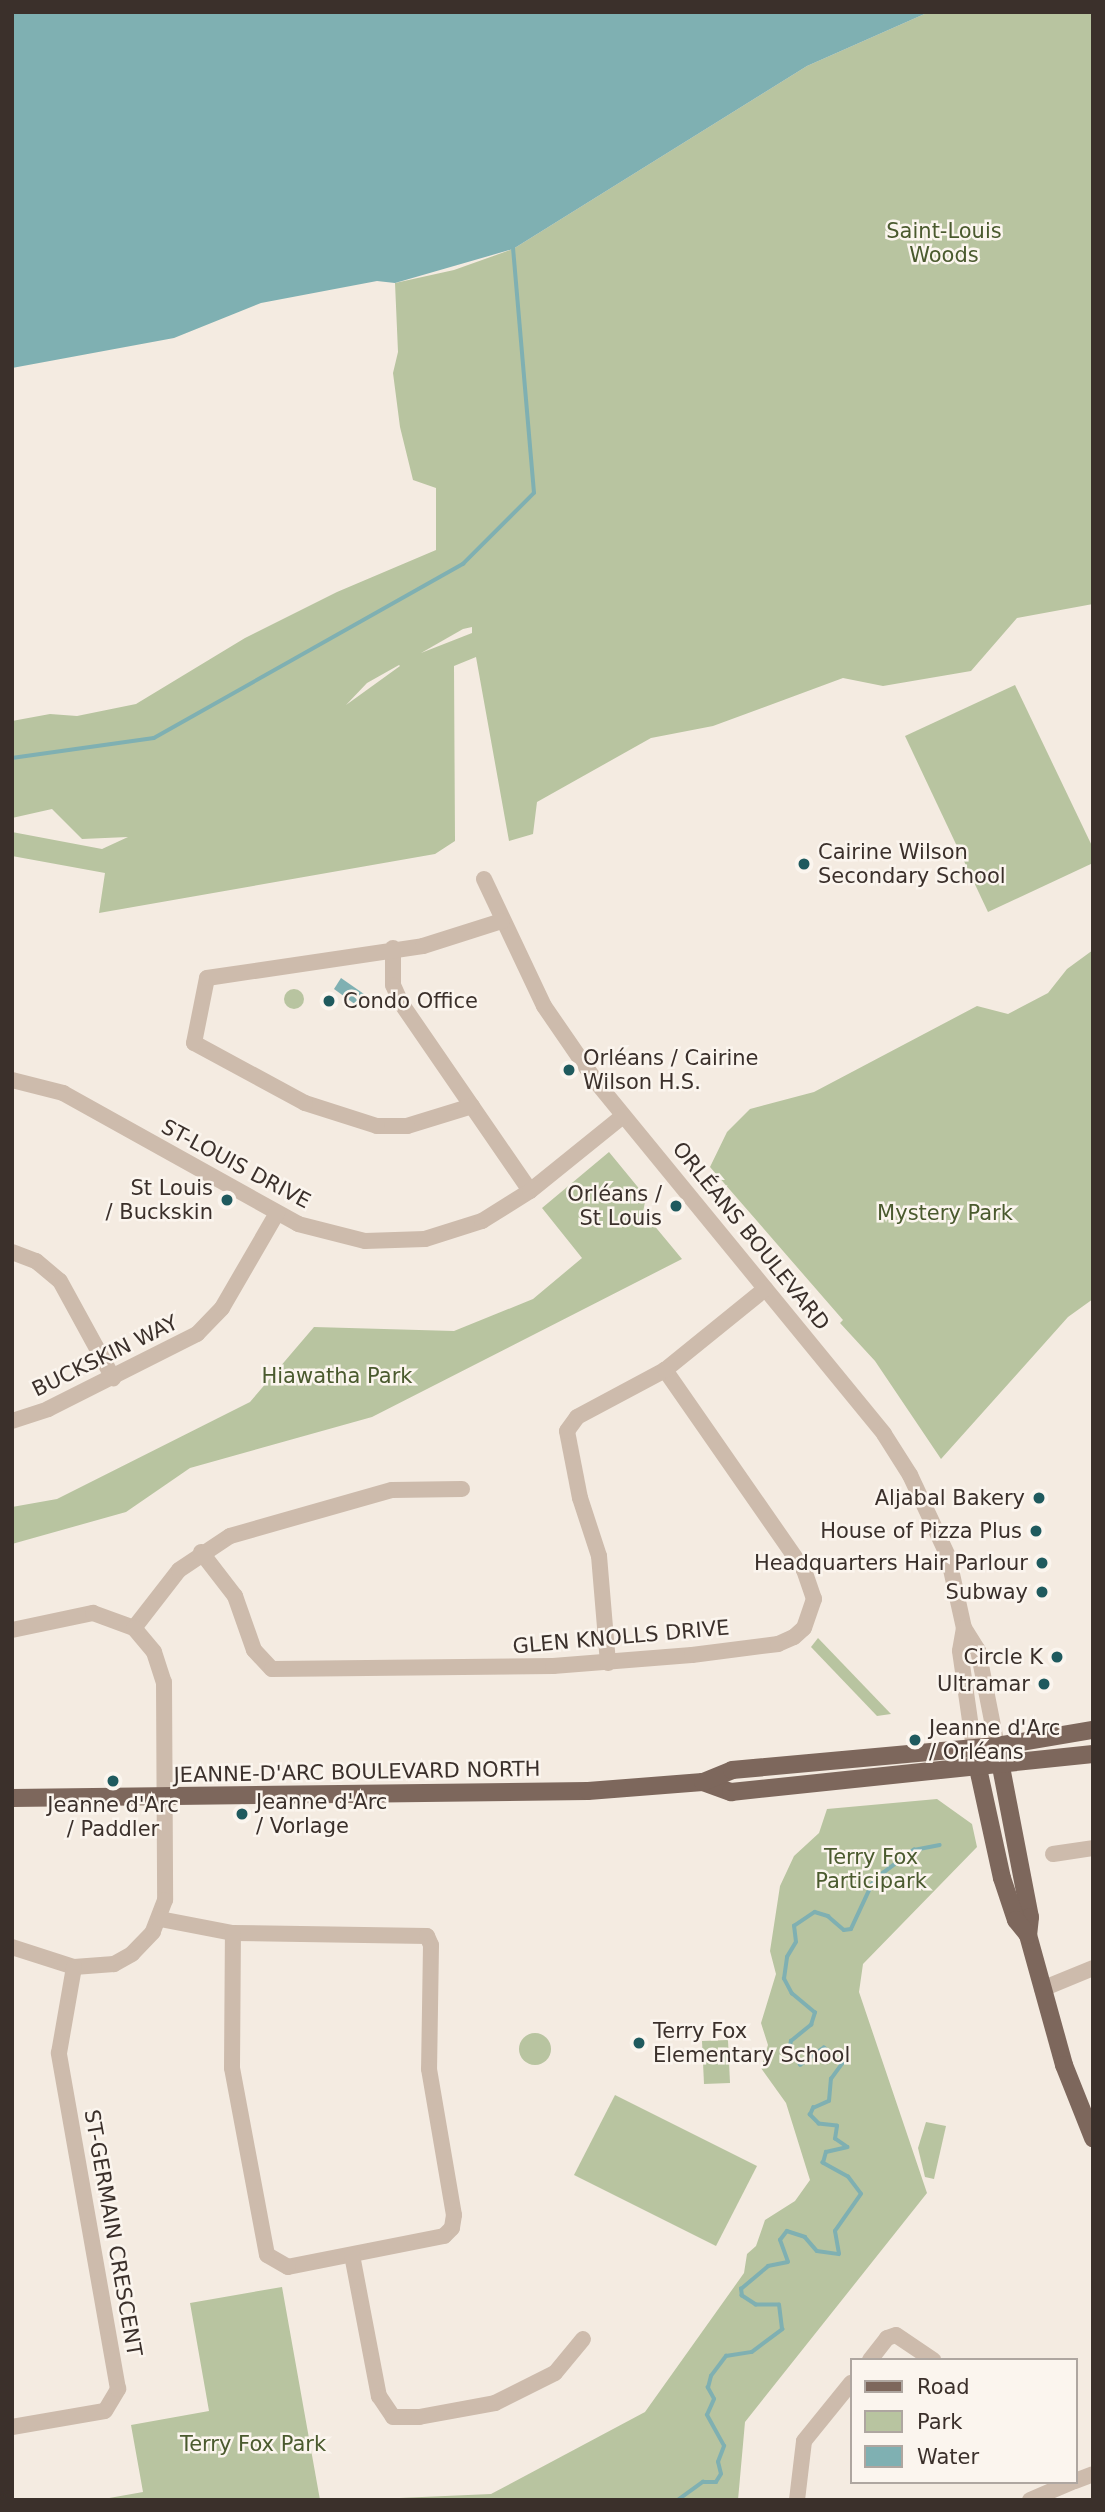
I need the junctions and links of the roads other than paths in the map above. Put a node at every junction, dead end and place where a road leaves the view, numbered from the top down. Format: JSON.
{"nodes":[{"id":1,"x":484,"y":879,"type":"dead end"},
{"id":2,"x":502,"y":921,"type":"junction"},
{"id":3,"x":393,"y":948,"type":"junction"},
{"id":4,"x":12,"y":1080,"type":"edge"},
{"id":5,"x":472,"y":1106,"type":"junction"},
{"id":6,"x":623,"y":1116,"type":"junction"},
{"id":7,"x":530,"y":1191,"type":"junction"},
{"id":8,"x":277,"y":1213,"type":"junction"},
{"id":9,"x":12,"y":1252,"type":"edge"},
{"id":10,"x":765,"y":1289,"type":"junction"},
{"id":11,"x":665,"y":1370,"type":"junction"},
{"id":12,"x":113,"y":1378,"type":"junction"},
{"id":13,"x":12,"y":1421,"type":"edge"},
{"id":14,"x":462,"y":1489,"type":"dead end"},
{"id":15,"x":201,"y":1552,"type":"junction"},
{"id":16,"x":134,"y":1628,"type":"junction"},
{"id":17,"x":964,"y":1628,"type":"junction"},
{"id":18,"x":12,"y":1630,"type":"edge"},
{"id":19,"x":608,"y":1663,"type":"junction"},
{"id":20,"x":1093,"y":1730,"type":"edge"},
{"id":21,"x":997,"y":1746,"type":"junction"},
{"id":22,"x":974,"y":1748,"type":"junction"},
{"id":23,"x":1093,"y":1754,"type":"edge"},
{"id":24,"x":999,"y":1767,"type":"junction"},
{"id":25,"x":978,"y":1769,"type":"junction"},
{"id":26,"x":702,"y":1782,"type":"junction"},
{"id":27,"x":12,"y":1798,"type":"edge"},
{"id":28,"x":165,"y":1798,"type":"junction"},
{"id":29,"x":1093,"y":1848,"type":"edge"},
{"id":30,"x":1053,"y":1854,"type":"dead end"},
{"id":31,"x":160,"y":1919,"type":"junction"},
{"id":32,"x":233,"y":1933,"type":"junction"},
{"id":33,"x":1028,"y":1935,"type":"junction"},
{"id":34,"x":12,"y":1947,"type":"edge"},
{"id":35,"x":74,"y":1967,"type":"junction"},
{"id":36,"x":1093,"y":1968,"type":"edge"},
{"id":37,"x":1042,"y":1989,"type":"junction"},
{"id":38,"x":1093,"y":2138,"type":"edge"},
{"id":39,"x":352,"y":2255,"type":"junction"},
{"id":40,"x":583,"y":2339,"type":"dead end"},
{"id":41,"x":872,"y":2358,"type":"edge"},
{"id":42,"x":930,"y":2358,"type":"edge"},
{"id":43,"x":850,"y":2384,"type":"edge"},
{"id":44,"x":12,"y":2427,"type":"edge"},
{"id":45,"x":1064,"y":2484,"type":"edge"},
{"id":46,"x":797,"y":2500,"type":"edge"},
{"id":47,"x":1030,"y":2500,"type":"edge"}],
"edges":[{"from":1,"to":2,"type":"street","name":"ORLÉANS BOULEVARD"},
{"from":2,"to":3,"type":"street"},
{"from":2,"to":6,"type":"street","name":"ORLÉANS BOULEVARD"},
{"from":3,"to":5,"type":"street"},
{"from":3,"to":5,"type":"street"},
{"from":4,"to":8,"type":"street","name":"ST-LOUIS DRIVE"},
{"from":5,"to":7,"type":"street"},
{"from":6,"to":7,"type":"street","name":"ST-LOUIS DRIVE"},
{"from":6,"to":10,"type":"street","name":"ORLÉANS BOULEVARD"},
{"from":7,"to":8,"type":"street","name":"ST-LOUIS DRIVE"},
{"from":8,"to":12,"type":"street","name":"BUCKSKIN WAY"},
{"from":9,"to":12,"type":"street"},
{"from":10,"to":11,"type":"street"},
{"from":10,"to":17,"type":"street","name":"ORLÉANS BOULEVARD"},
{"from":11,"to":19,"type":"street"},
{"from":11,"to":19,"type":"street","name":"GLEN KNOLLS DRIVE"},
{"from":12,"to":13,"type":"street","name":"BUCKSKIN WAY"},
{"from":14,"to":15,"type":"street"},
{"from":15,"to":16,"type":"street"},
{"from":15,"to":19,"type":"street","name":"GLEN KNOLLS DRIVE"},
{"from":16,"to":18,"type":"street"},
{"from":16,"to":28,"type":"street"},
{"from":17,"to":21,"type":"street","name":"ORLÉANS BOULEVARD"},
{"from":17,"to":22,"type":"street","name":"ORLÉANS BOULEVARD"},
{"from":20,"to":21,"type":"main road","name":"JEANNE-D'ARC BOULEVARD NORTH"},
{"from":21,"to":22,"type":"main road","name":"JEANNE-D'ARC BOULEVARD NORTH"},
{"from":21,"to":24,"type":"main road","name":"ORLÉANS BOULEVARD"},
{"from":22,"to":25,"type":"main road","name":"ORLÉANS BOULEVARD"},
{"from":22,"to":26,"type":"main road","name":"JEANNE-D'ARC BOULEVARD NORTH"},
{"from":23,"to":24,"type":"main road","name":"JEANNE-D'ARC BOULEVARD NORTH"},
{"from":24,"to":25,"type":"main road","name":"JEANNE-D'ARC BOULEVARD NORTH"},
{"from":24,"to":33,"type":"main road","name":"ORLÉANS BOULEVARD"},
{"from":25,"to":26,"type":"main road","name":"JEANNE-D'ARC BOULEVARD NORTH"},
{"from":25,"to":33,"type":"main road","name":"ORLÉANS BOULEVARD"},
{"from":26,"to":28,"type":"main road","name":"JEANNE-D'ARC BOULEVARD NORTH"},
{"from":27,"to":28,"type":"main road","name":"JEANNE-D'ARC BOULEVARD NORTH"},
{"from":28,"to":31,"type":"street"},
{"from":29,"to":30,"type":"street"},
{"from":31,"to":32,"type":"street"},
{"from":31,"to":35,"type":"street"},
{"from":32,"to":39,"type":"street"},
{"from":32,"to":39,"type":"street"},
{"from":33,"to":37,"type":"main road","name":"ORLÉANS BOULEVARD"},
{"from":34,"to":35,"type":"street"},
{"from":35,"to":44,"type":"street","name":"ST-GERMAIN CRESCENT"},
{"from":36,"to":37,"type":"street"},
{"from":37,"to":38,"type":"main road","name":"ORLÉANS BOULEVARD"},
{"from":39,"to":40,"type":"street"},
{"from":41,"to":42,"type":"street"},
{"from":43,"to":46,"type":"street"},
{"from":45,"to":47,"type":"street"}]}
